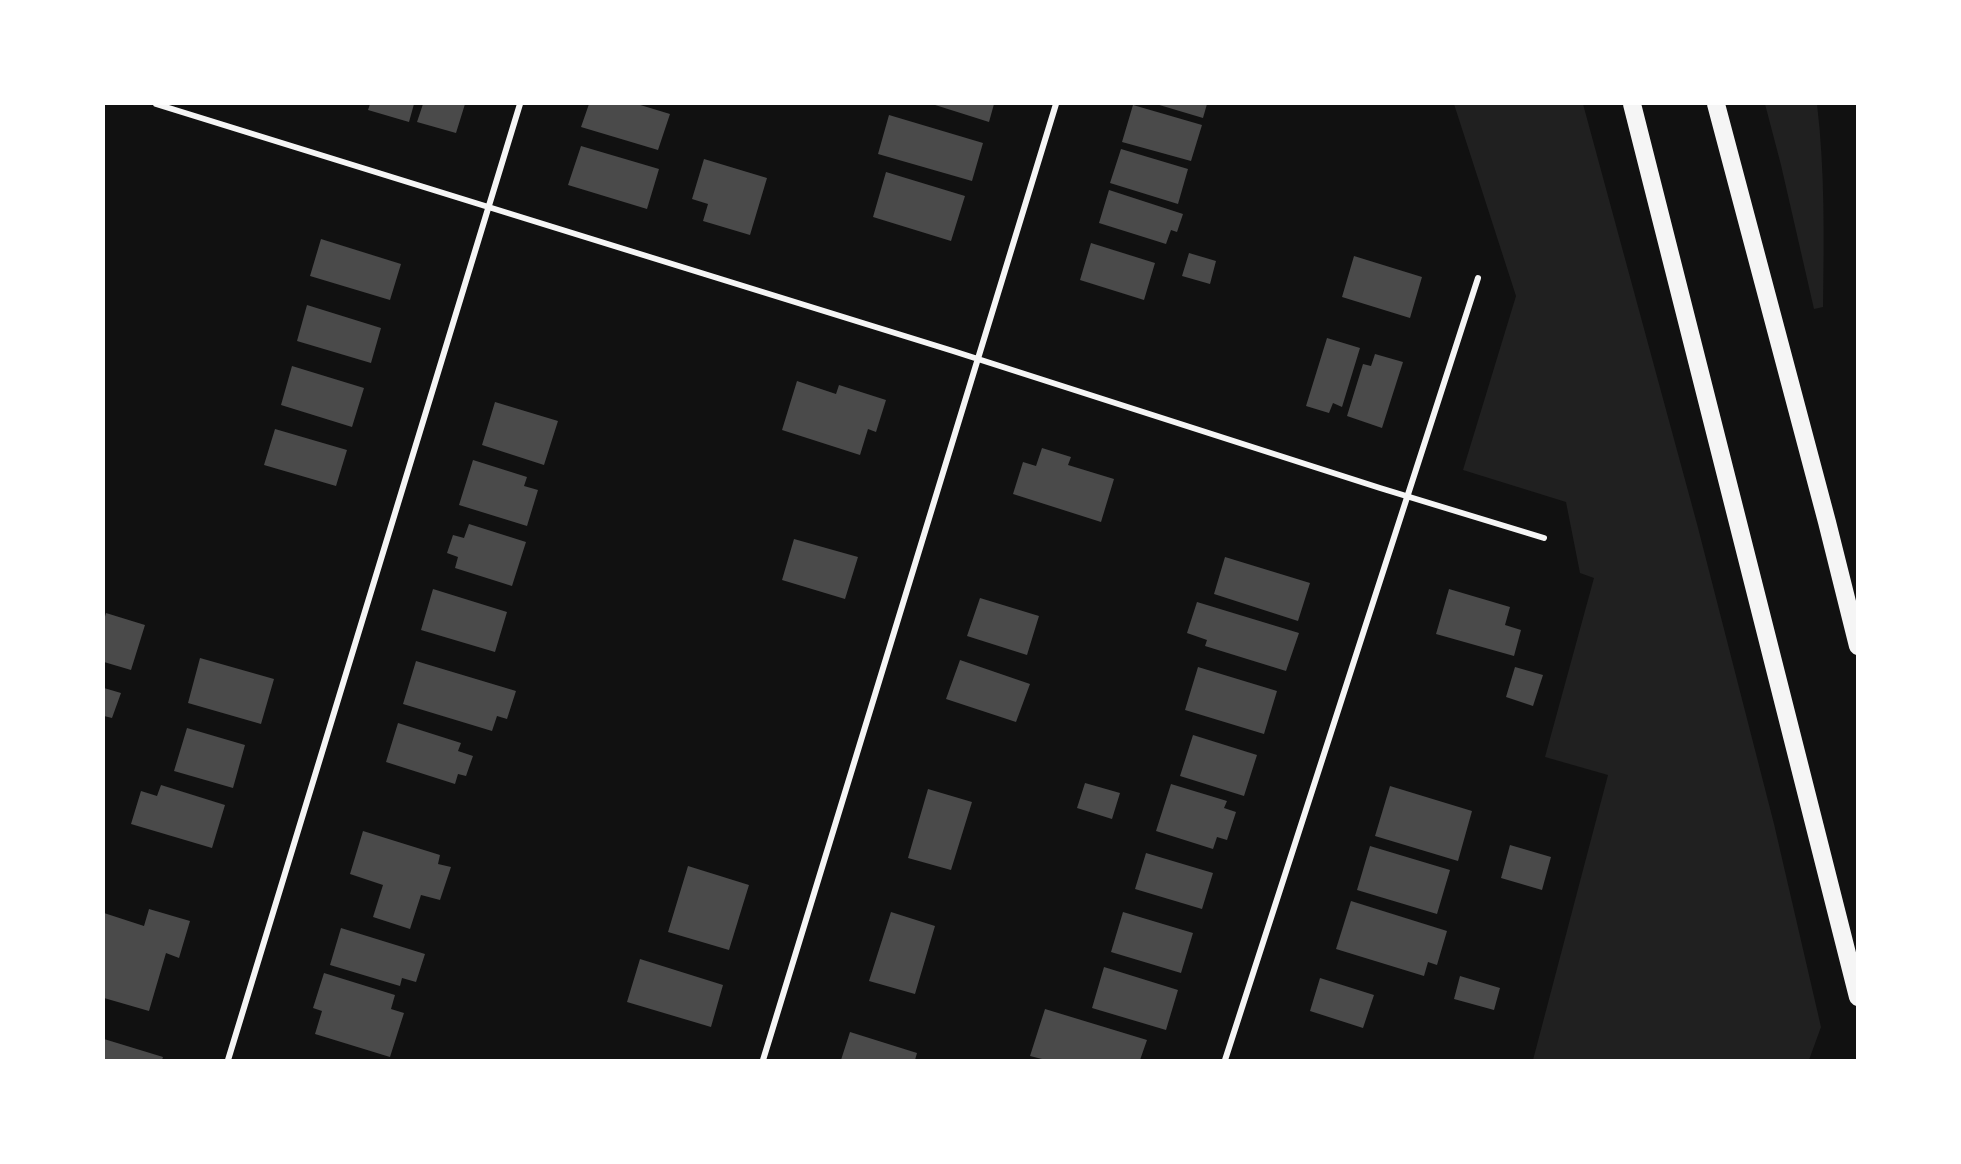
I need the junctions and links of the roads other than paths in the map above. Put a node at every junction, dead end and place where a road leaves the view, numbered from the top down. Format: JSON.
{"nodes":[{"id":1,"x":156,"y":104,"type":"edge"},
{"id":2,"x":520,"y":104,"type":"edge"},
{"id":3,"x":1056,"y":104,"type":"edge"},
{"id":4,"x":1632,"y":104,"type":"edge"},
{"id":5,"x":1716,"y":104,"type":"edge"},
{"id":6,"x":488,"y":206,"type":"junction"},
{"id":7,"x":1478,"y":278,"type":"dead end"},
{"id":8,"x":977,"y":358,"type":"junction"},
{"id":9,"x":1407,"y":497,"type":"junction"},
{"id":10,"x":1544,"y":538,"type":"dead end"},
{"id":11,"x":1857,"y":646,"type":"edge"},
{"id":12,"x":1857,"y":997,"type":"edge"},
{"id":13,"x":228,"y":1060,"type":"edge"},
{"id":14,"x":763,"y":1060,"type":"edge"},
{"id":15,"x":1225,"y":1060,"type":"edge"}],
"edges":[{"from":1,"to":6,"type":"street"},
{"from":2,"to":6,"type":"street"},
{"from":3,"to":8,"type":"street"},
{"from":4,"to":12,"type":"highway"},
{"from":5,"to":11,"type":"highway"},
{"from":6,"to":8,"type":"street"},
{"from":6,"to":13,"type":"street"},
{"from":7,"to":9,"type":"street"},
{"from":8,"to":9,"type":"street"},
{"from":8,"to":14,"type":"street"},
{"from":9,"to":10,"type":"street"},
{"from":9,"to":15,"type":"street"}]}
